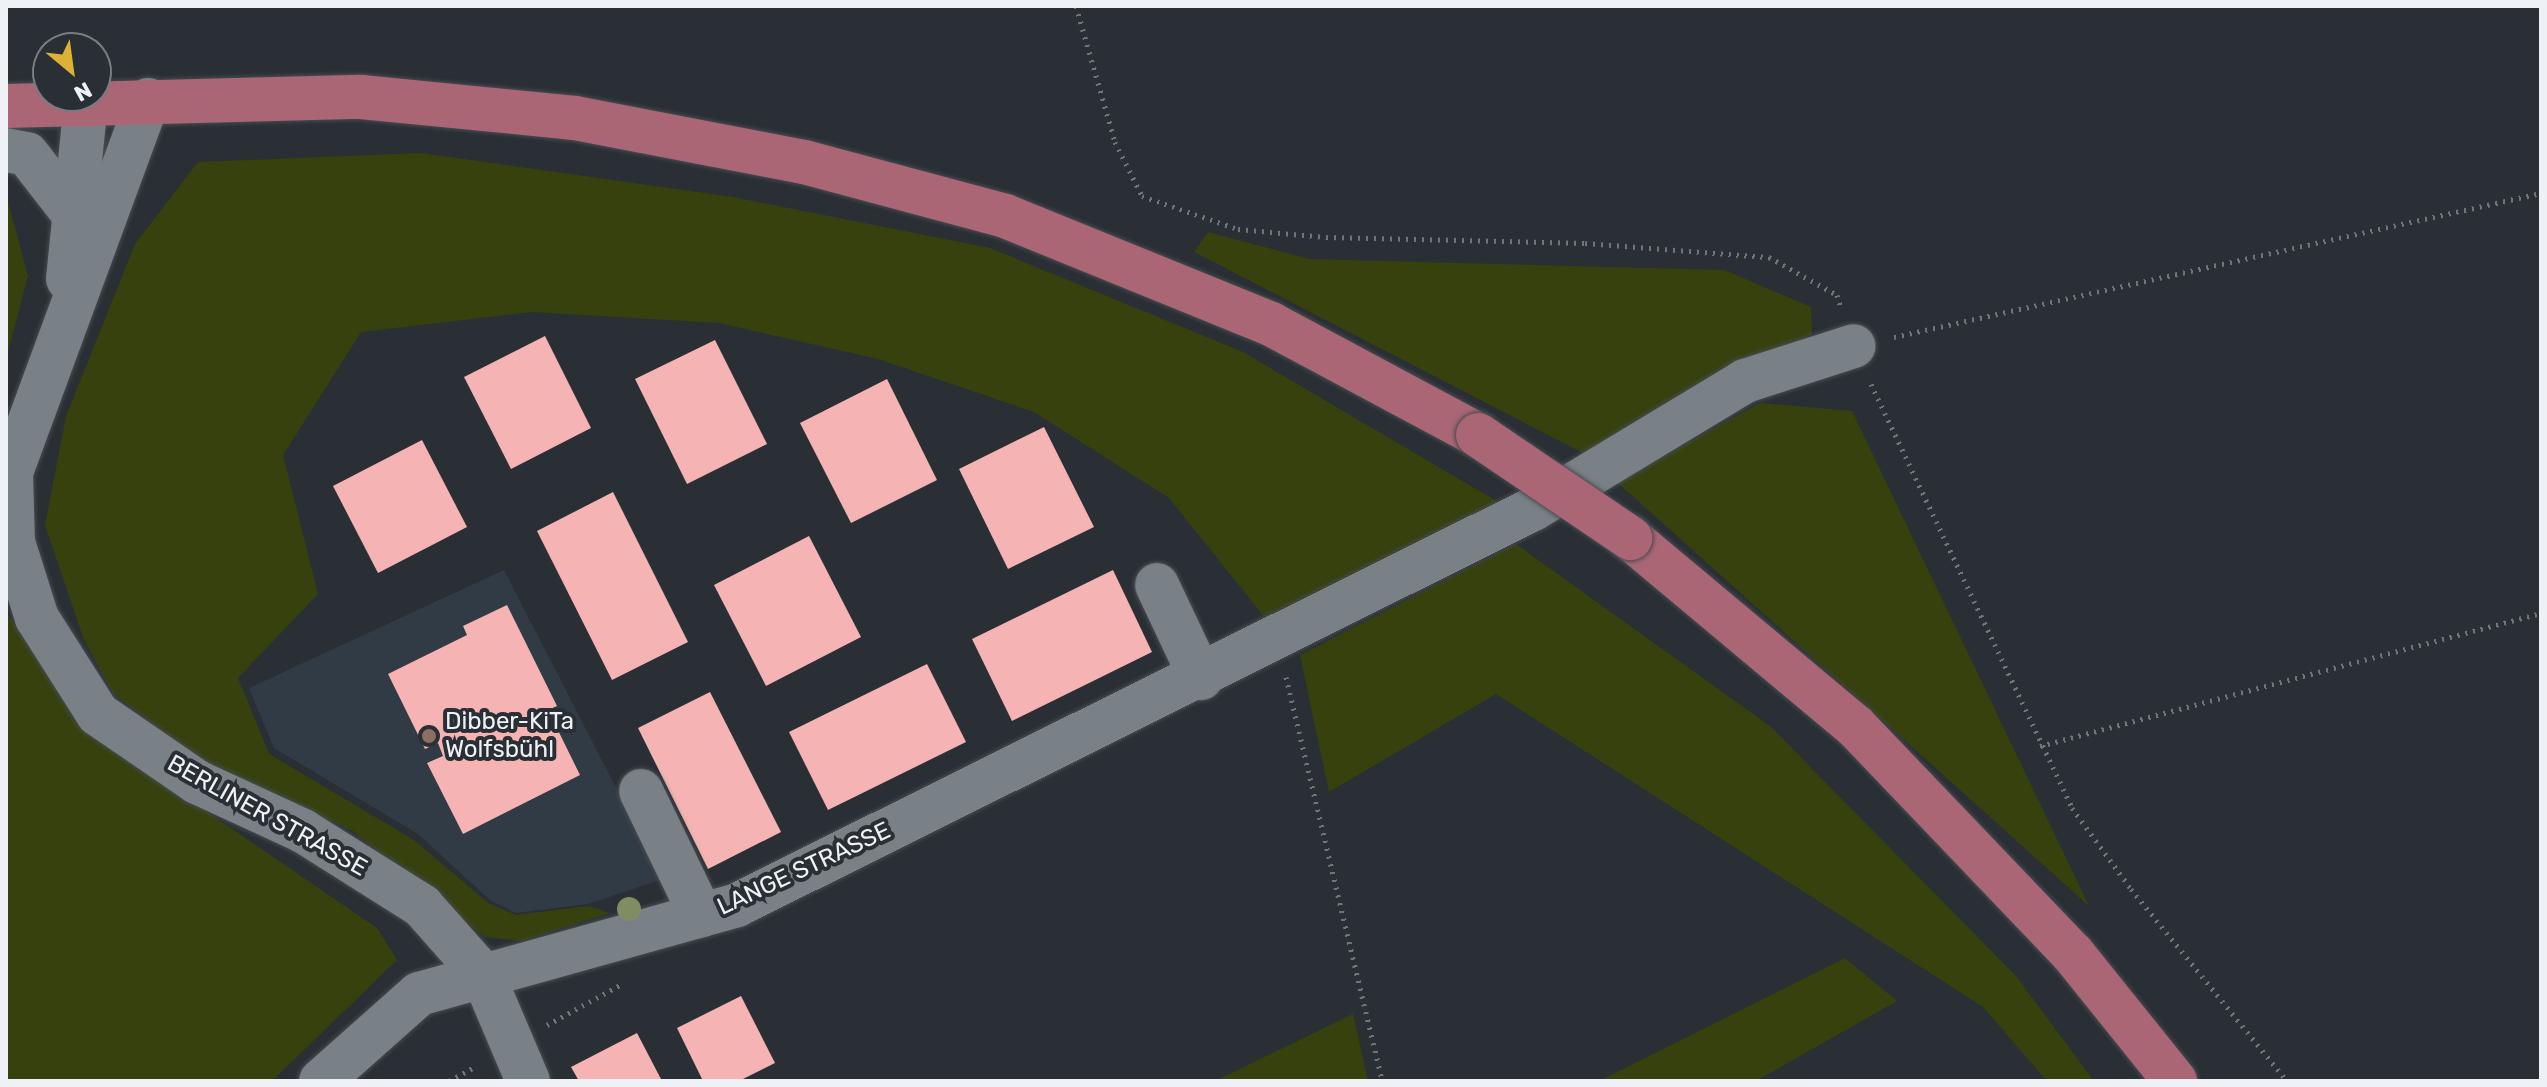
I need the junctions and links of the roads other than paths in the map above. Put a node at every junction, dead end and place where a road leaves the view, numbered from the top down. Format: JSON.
{"nodes":[{"id":1,"x":148,"y":100,"type":"junction"},
{"id":2,"x":112,"y":102,"type":"edge"},
{"id":3,"x":32,"y":105,"type":"edge"},
{"id":4,"x":6,"y":106,"type":"edge"},
{"id":5,"x":85,"y":112,"type":"edge"},
{"id":6,"x":6,"y":150,"type":"edge"},
{"id":7,"x":73,"y":213,"type":"junction"},
{"id":8,"x":66,"y":317,"type":"junction"},
{"id":9,"x":1854,"y":346,"type":"road end"},
{"id":10,"x":1157,"y":585,"type":"dead end"},
{"id":11,"x":1201,"y":678,"type":"junction"},
{"id":12,"x":641,"y":791,"type":"dead end"},
{"id":13,"x":701,"y":915,"type":"junction"},
{"id":14,"x":483,"y":975,"type":"junction"},
{"id":15,"x":520,"y":1063,"type":"edge"},
{"id":16,"x":321,"y":1081,"type":"edge"},
{"id":17,"x":2175,"y":1081,"type":"edge"}],
"edges":[{"from":1,"to":2,"type":"main road"},
{"from":1,"to":8,"type":"street","name":"BERLINER STRASSE"},
{"from":1,"to":17,"type":"main road","bridge":true},
{"from":3,"to":4,"type":"main road"},
{"from":5,"to":7,"type":"street","name":"BERLINER STRASSE"},
{"from":6,"to":7,"type":"street"},
{"from":7,"to":8,"type":"street","name":"BERLINER STRASSE"},
{"from":8,"to":14,"type":"street","name":"BERLINER STRASSE"},
{"from":9,"to":11,"type":"street","name":"LANGE STRASSE"},
{"from":10,"to":11,"type":"street"},
{"from":11,"to":13,"type":"street","name":"LANGE STRASSE"},
{"from":12,"to":13,"type":"street"},
{"from":13,"to":14,"type":"street","name":"LANGE STRASSE"},
{"from":14,"to":15,"type":"street","name":"BERLINER STRASSE"},
{"from":14,"to":16,"type":"street","name":"LANGE STRASSE"}]}
